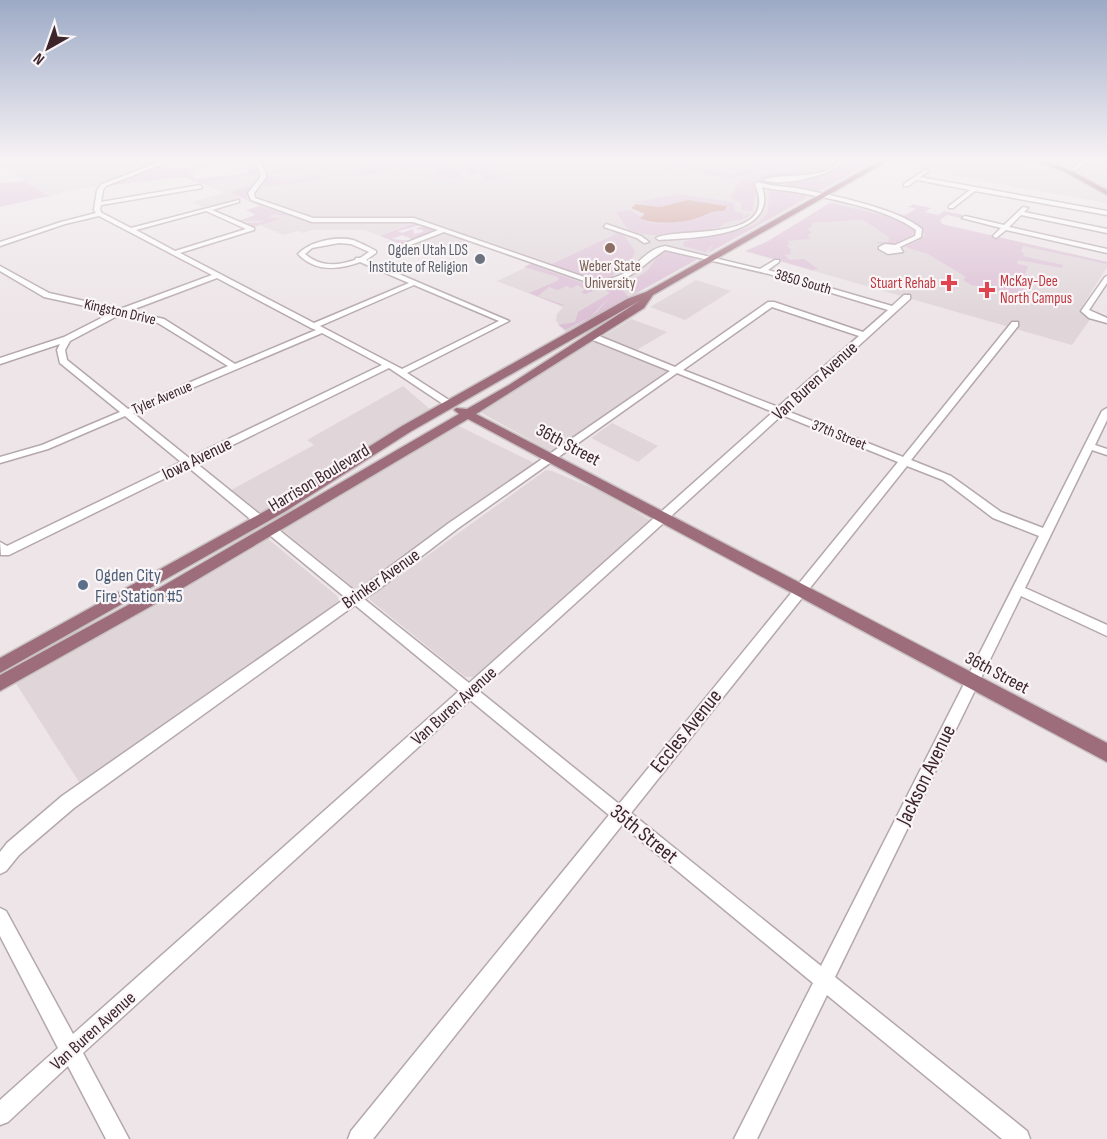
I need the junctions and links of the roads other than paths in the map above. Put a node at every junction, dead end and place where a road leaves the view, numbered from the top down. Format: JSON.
{"nodes":[{"id":1,"x":195,"y":212,"type":"edge"},
{"id":2,"x":213,"y":212,"type":"edge"},
{"id":3,"x":286,"y":212,"type":"edge"},
{"id":4,"x":759,"y":212,"type":"edge"},
{"id":5,"x":795,"y":212,"type":"edge"},
{"id":6,"x":879,"y":212,"type":"edge"},
{"id":7,"x":1020,"y":213,"type":"joint"},
{"id":8,"x":99,"y":214,"type":"joint"},
{"id":9,"x":965,"y":218,"type":"dead end"},
{"id":10,"x":606,"y":226,"type":"dead end"},
{"id":11,"x":1005,"y":227,"type":"junction"},
{"id":12,"x":131,"y":230,"type":"junction"},
{"id":13,"x":445,"y":230,"type":"junction"},
{"id":14,"x":1107,"y":231,"type":"edge"},
{"id":15,"x":628,"y":232,"type":"junction"},
{"id":16,"x":0,"y":235,"type":"edge"},
{"id":17,"x":996,"y":236,"type":"dead end"},
{"id":18,"x":686,"y":237,"type":"junction"},
{"id":19,"x":659,"y":238,"type":"junction"},
{"id":20,"x":8,"y":240,"type":"junction"},
{"id":21,"x":646,"y":243,"type":"junction"},
{"id":22,"x":672,"y":243,"type":"junction"},
{"id":23,"x":0,"y":244,"type":"edge"},
{"id":24,"x":896,"y":246,"type":"dead end"},
{"id":25,"x":400,"y":247,"type":"dead end"},
{"id":26,"x":664,"y":248,"type":"junction"},
{"id":27,"x":686,"y":251,"type":"junction"},
{"id":28,"x":1107,"y":251,"type":"edge"},
{"id":29,"x":176,"y":253,"type":"junction"},
{"id":30,"x":650,"y":256,"type":"junction"},
{"id":31,"x":358,"y":259,"type":"junction"},
{"id":32,"x":712,"y":259,"type":"junction"},
{"id":33,"x":777,"y":261,"type":"dead end"},
{"id":34,"x":0,"y":268,"type":"edge"},
{"id":35,"x":761,"y":271,"type":"junction"},
{"id":36,"x":218,"y":275,"type":"junction"},
{"id":37,"x":1107,"y":278,"type":"edge"},
{"id":38,"x":414,"y":283,"type":"junction"},
{"id":39,"x":649,"y":294,"type":"junction"},
{"id":40,"x":907,"y":297,"type":"dead end"},
{"id":41,"x":894,"y":309,"type":"junction"},
{"id":42,"x":120,"y":312,"type":"junction"},
{"id":43,"x":1107,"y":321,"type":"edge"},
{"id":44,"x":1015,"y":324,"type":"dead end"},
{"id":45,"x":318,"y":328,"type":"junction"},
{"id":46,"x":865,"y":335,"type":"junction"},
{"id":47,"x":591,"y":336,"type":"junction"},
{"id":48,"x":67,"y":339,"type":"junction"},
{"id":49,"x":0,"y":361,"type":"edge"},
{"id":50,"x":389,"y":365,"type":"junction"},
{"id":51,"x":235,"y":367,"type":"junction"},
{"id":52,"x":675,"y":371,"type":"junction"},
{"id":53,"x":401,"y":373,"type":"junction"},
{"id":54,"x":449,"y":404,"type":"junction"},
{"id":55,"x":1107,"y":411,"type":"edge"},
{"id":56,"x":781,"y":412,"type":"junction"},
{"id":57,"x":126,"y":414,"type":"junction"},
{"id":58,"x":468,"y":414,"type":"junction"},
{"id":59,"x":1090,"y":446,"type":"junction"},
{"id":60,"x":1107,"y":452,"type":"edge"},
{"id":61,"x":551,"y":459,"type":"junction"},
{"id":62,"x":0,"y":460,"type":"edge"},
{"id":63,"x":904,"y":462,"type":"junction"},
{"id":64,"x":189,"y":464,"type":"junction"},
{"id":65,"x":664,"y":518,"type":"junction"},
{"id":66,"x":265,"y":525,"type":"junction"},
{"id":67,"x":1046,"y":534,"type":"junction"},
{"id":68,"x":2,"y":549,"type":"edge"},
{"id":69,"x":1018,"y":590,"type":"junction"},
{"id":70,"x":800,"y":591,"type":"junction"},
{"id":71,"x":356,"y":599,"type":"junction"},
{"id":72,"x":1107,"y":631,"type":"edge"},
{"id":73,"x":0,"y":666,"type":"edge"},
{"id":74,"x":972,"y":682,"type":"junction"},
{"id":75,"x":0,"y":684,"type":"edge"},
{"id":76,"x":469,"y":692,"type":"junction"},
{"id":77,"x":1107,"y":753,"type":"edge"},
{"id":78,"x":619,"y":814,"type":"junction"},
{"id":79,"x":0,"y":865,"type":"edge"},
{"id":80,"x":0,"y":917,"type":"edge"},
{"id":81,"x":824,"y":981,"type":"junction"},
{"id":82,"x":72,"y":1050,"type":"junction"},
{"id":83,"x":0,"y":1114,"type":"edge"},
{"id":84,"x":118,"y":1139,"type":"edge"},
{"id":85,"x":359,"y":1139,"type":"edge"},
{"id":86,"x":745,"y":1139,"type":"edge"},
{"id":87,"x":1018,"y":1139,"type":"edge"}],
"edges":[{"from":1,"to":12,"type":"street"},
{"from":2,"to":29,"type":"street"},
{"from":3,"to":13,"type":"street"},
{"from":4,"to":18,"type":"street"},
{"from":5,"to":32,"type":"main road","name":"Harrison Boulevard"},
{"from":6,"to":24,"type":"street"},
{"from":7,"to":11,"type":"street"},
{"from":7,"to":14,"type":"street"},
{"from":8,"to":12,"type":"street","name":"36th Street"},
{"from":8,"to":20,"type":"street"},
{"from":9,"to":11,"type":"street"},
{"from":10,"to":15,"type":"street"},
{"from":11,"to":17,"type":"street"},
{"from":11,"to":28,"type":"street"},
{"from":12,"to":29,"type":"street","name":"36th Street"},
{"from":13,"to":25,"type":"street"},
{"from":13,"to":30,"type":"street"},
{"from":15,"to":19,"type":"street"},
{"from":15,"to":21,"type":"street"},
{"from":16,"to":20,"type":"street"},
{"from":18,"to":19,"type":"street"},
{"from":18,"to":22,"type":"street"},
{"from":19,"to":21,"type":"street"},
{"from":19,"to":22,"type":"street"},
{"from":20,"to":23,"type":"street"},
{"from":21,"to":26,"type":"street"},
{"from":21,"to":30,"type":"street"},
{"from":22,"to":26,"type":"street"},
{"from":22,"to":27,"type":"street"},
{"from":26,"to":27,"type":"street"},
{"from":26,"to":30,"type":"street"},
{"from":27,"to":32,"type":"street","name":"3850 South"},
{"from":29,"to":36,"type":"street","name":"36th Street"},
{"from":31,"to":31,"type":"street"},
{"from":31,"to":38,"type":"street"},
{"from":32,"to":35,"type":"street","name":"3850 South"},
{"from":32,"to":39,"type":"main road","name":"Harrison Boulevard"},
{"from":33,"to":35,"type":"street"},
{"from":34,"to":42,"type":"street","name":"Kingston Drive"},
{"from":35,"to":41,"type":"street","name":"3850 South"},
{"from":36,"to":42,"type":"street"},
{"from":36,"to":45,"type":"street","name":"36th Street"},
{"from":37,"to":43,"type":"street"},
{"from":38,"to":45,"type":"street","name":"Tyler Avenue"},
{"from":38,"to":53,"type":"street"},
{"from":39,"to":47,"type":"main road","name":"Harrison Boulevard"},
{"from":39,"to":54,"type":"main road","name":"Harrison Boulevard"},
{"from":40,"to":41,"type":"street","name":"Van Buren Avenue"},
{"from":41,"to":46,"type":"street","name":"Van Buren Avenue"},
{"from":42,"to":48,"type":"street"},
{"from":42,"to":51,"type":"street","name":"Kingston Drive"},
{"from":44,"to":63,"type":"street","name":"Eccles Avenue"},
{"from":45,"to":50,"type":"street","name":"36th Street"},
{"from":45,"to":51,"type":"street","name":"Tyler Avenue"},
{"from":46,"to":52,"type":"street","name":"Brinker Avenue"},
{"from":46,"to":56,"type":"street","name":"Van Buren Avenue"},
{"from":47,"to":52,"type":"street","name":"37th Street"},
{"from":47,"to":58,"type":"main road","name":"Harrison Boulevard"},
{"from":48,"to":49,"type":"street"},
{"from":48,"to":57,"type":"street","name":"35th Street"},
{"from":50,"to":53,"type":"street","name":"36th Street"},
{"from":50,"to":64,"type":"street","name":"Iowa Avenue"},
{"from":51,"to":57,"type":"street","name":"Tyler Avenue"},
{"from":52,"to":56,"type":"street","name":"37th Street"},
{"from":52,"to":61,"type":"street","name":"Brinker Avenue"},
{"from":53,"to":54,"type":"street","name":"36th Street"},
{"from":54,"to":58,"type":"main road","name":"36th Street"},
{"from":54,"to":66,"type":"main road","name":"Harrison Boulevard"},
{"from":55,"to":59,"type":"street","name":"Jackson Avenue"},
{"from":56,"to":63,"type":"street","name":"37th Street"},
{"from":56,"to":65,"type":"street","name":"Van Buren Avenue"},
{"from":57,"to":62,"type":"street","name":"Tyler Avenue"},
{"from":57,"to":64,"type":"street","name":"35th Street"},
{"from":58,"to":61,"type":"main road","name":"36th Street"},
{"from":58,"to":66,"type":"main road","name":"Harrison Boulevard"},
{"from":59,"to":60,"type":"street"},
{"from":59,"to":67,"type":"street","name":"Jackson Avenue"},
{"from":61,"to":65,"type":"main road","name":"36th Street"},
{"from":61,"to":71,"type":"street","name":"Brinker Avenue"},
{"from":63,"to":67,"type":"street","name":"37th Street"},
{"from":63,"to":70,"type":"street","name":"Eccles Avenue"},
{"from":64,"to":66,"type":"street","name":"35th Street"},
{"from":64,"to":68,"type":"street","name":"Iowa Avenue"},
{"from":65,"to":70,"type":"main road","name":"36th Street"},
{"from":65,"to":76,"type":"street","name":"Van Buren Avenue"},
{"from":66,"to":71,"type":"street","name":"35th Street"},
{"from":66,"to":73,"type":"main road","name":"Harrison Boulevard"},
{"from":66,"to":75,"type":"main road","name":"Harrison Boulevard"},
{"from":67,"to":69,"type":"street","name":"Jackson Avenue"},
{"from":69,"to":72,"type":"street"},
{"from":69,"to":74,"type":"street","name":"Jackson Avenue"},
{"from":70,"to":74,"type":"main road","name":"36th Street"},
{"from":70,"to":78,"type":"street","name":"Eccles Avenue"},
{"from":71,"to":76,"type":"street","name":"35th Street"},
{"from":71,"to":79,"type":"street","name":"Brinker Avenue"},
{"from":74,"to":77,"type":"main road","name":"36th Street"},
{"from":74,"to":81,"type":"street","name":"Jackson Avenue"},
{"from":76,"to":78,"type":"street","name":"35th Street"},
{"from":76,"to":82,"type":"street","name":"Van Buren Avenue"},
{"from":78,"to":81,"type":"street","name":"35th Street"},
{"from":78,"to":85,"type":"street","name":"Eccles Avenue"},
{"from":80,"to":82,"type":"street"},
{"from":81,"to":86,"type":"street","name":"Jackson Avenue"},
{"from":81,"to":87,"type":"street","name":"35th Street"},
{"from":82,"to":83,"type":"street","name":"Van Buren Avenue"},
{"from":82,"to":84,"type":"street"}]}
